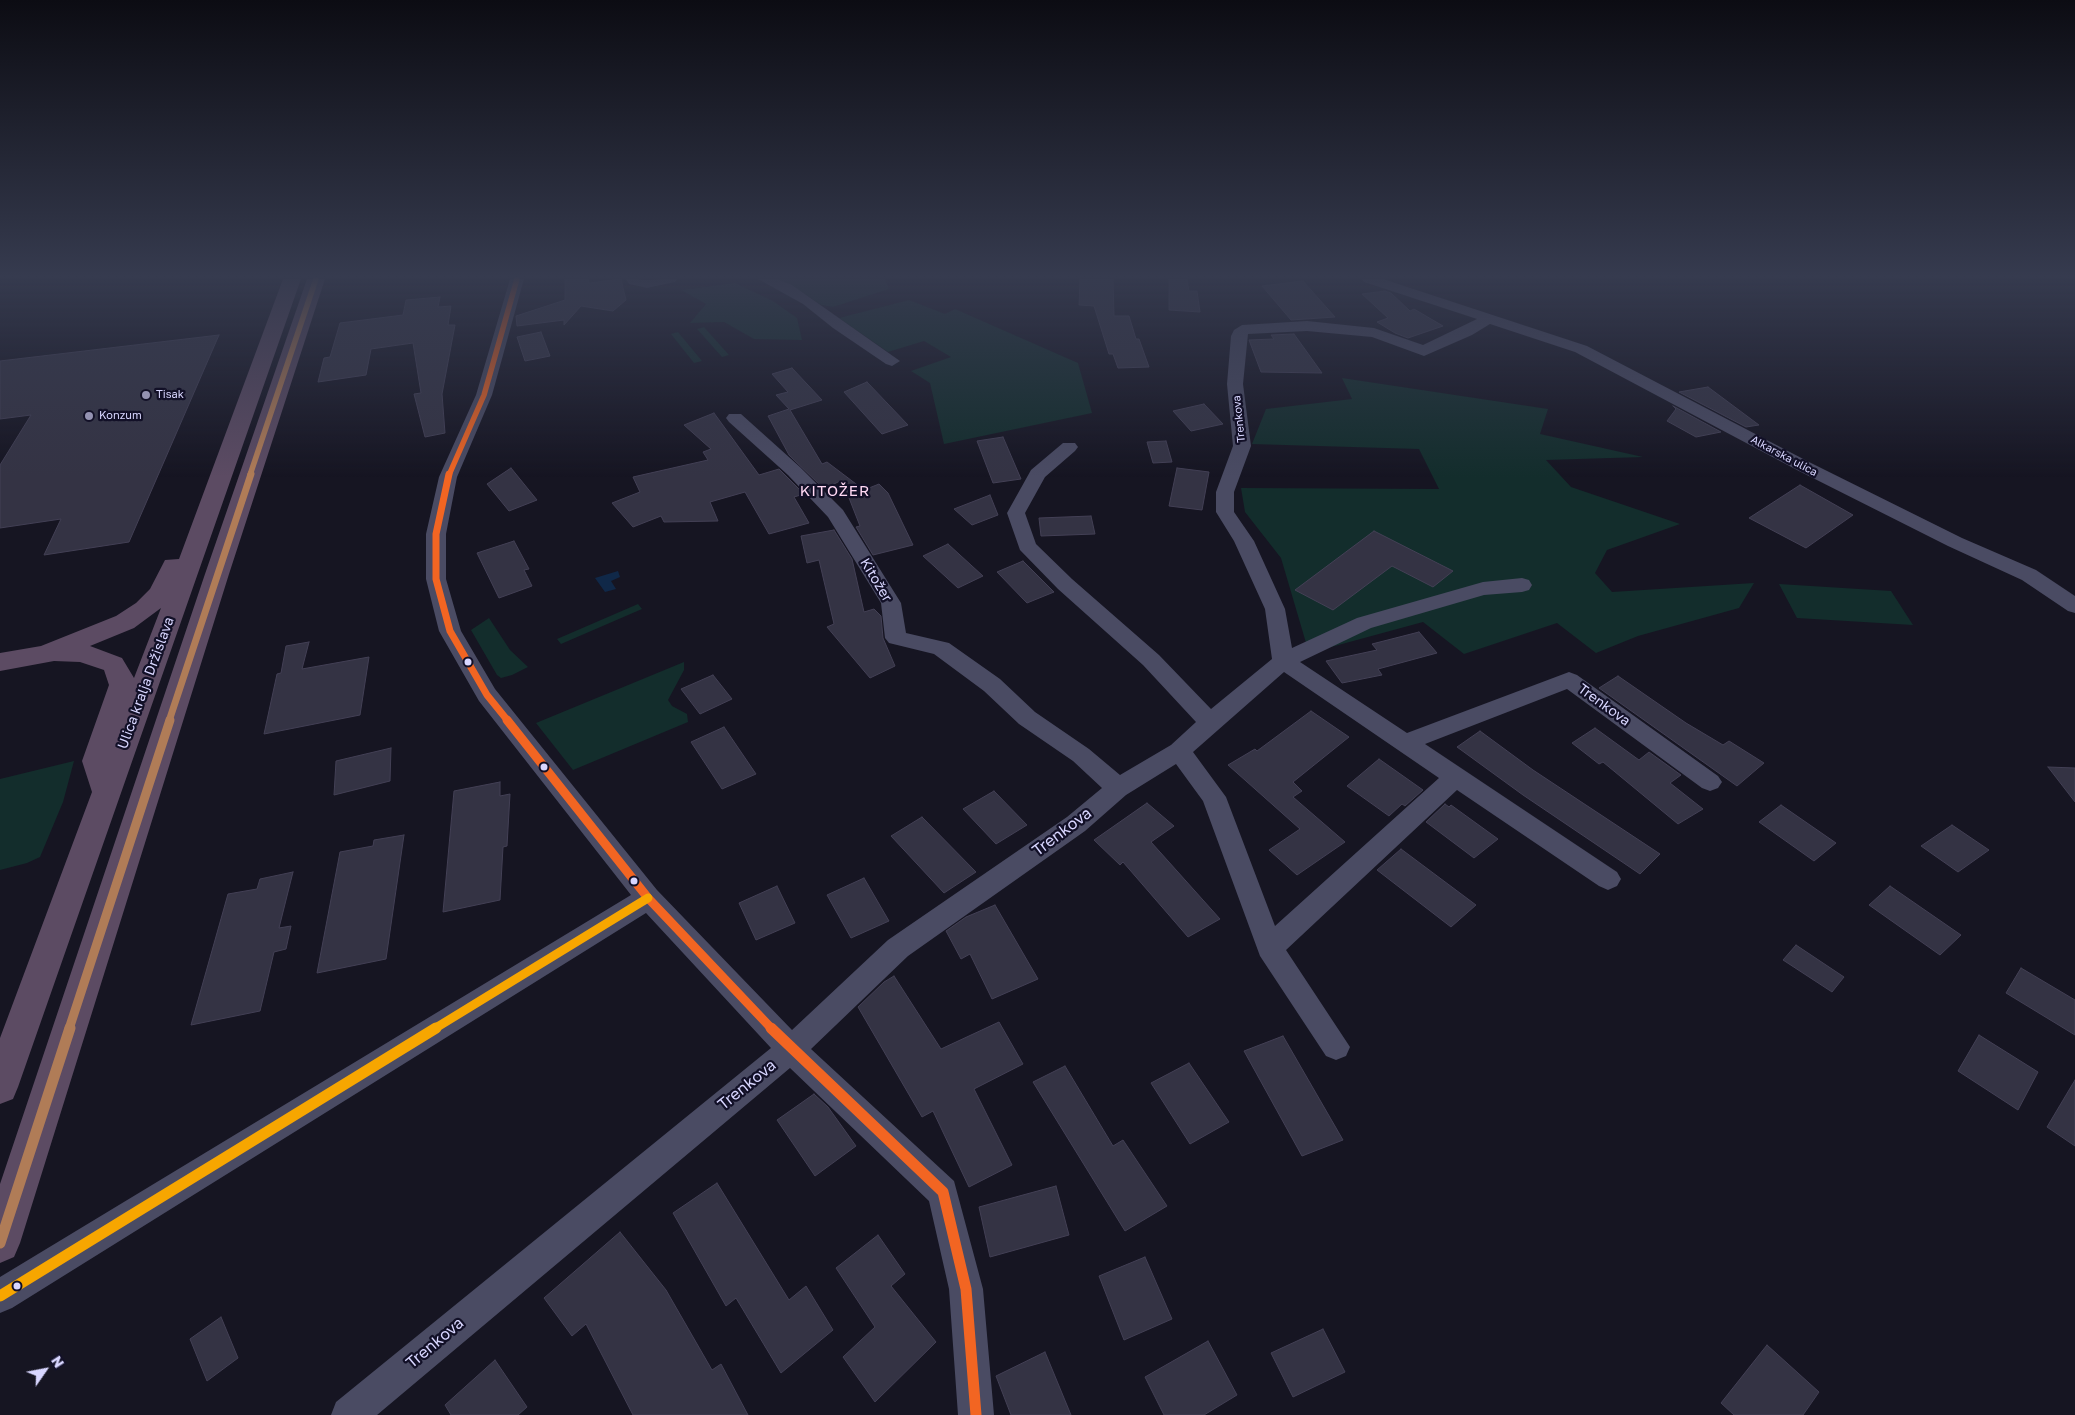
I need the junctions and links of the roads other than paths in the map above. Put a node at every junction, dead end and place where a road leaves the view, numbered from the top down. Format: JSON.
{"nodes":[{"id":1,"x":268,"y":345,"type":"edge"},
{"id":2,"x":294,"y":345,"type":"edge"},
{"id":3,"x":498,"y":345,"type":"edge"},
{"id":4,"x":868,"y":345,"type":"edge"},
{"id":5,"x":1238,"y":345,"type":"edge"},
{"id":6,"x":1407,"y":345,"type":"edge"},
{"id":7,"x":1439,"y":345,"type":"edge"},
{"id":8,"x":1571,"y":345,"type":"edge"},
{"id":9,"x":892,"y":361,"type":"dead end"},
{"id":10,"x":735,"y":418,"type":"dead end"},
{"id":11,"x":1069,"y":447,"type":"dead end"},
{"id":12,"x":194,"y":548,"type":"junction"},
{"id":13,"x":1522,"y":585,"type":"dead end"},
{"id":14,"x":2075,"y":606,"type":"edge"},
{"id":15,"x":46,"y":654,"type":"junction"},
{"id":16,"x":1283,"y":661,"type":"junction"},
{"id":17,"x":0,"y":662,"type":"edge"},
{"id":18,"x":1210,"y":722,"type":"junction"},
{"id":19,"x":1404,"y":743,"type":"junction"},
{"id":20,"x":1179,"y":751,"type":"junction"},
{"id":21,"x":1454,"y":778,"type":"junction"},
{"id":22,"x":1710,"y":782,"type":"dead end"},
{"id":23,"x":1118,"y":788,"type":"junction"},
{"id":24,"x":106,"y":793,"type":"junction"},
{"id":25,"x":1608,"y":879,"type":"dead end"},
{"id":26,"x":648,"y":898,"type":"junction"},
{"id":27,"x":1270,"y":948,"type":"junction"},
{"id":28,"x":1336,"y":1047,"type":"dead end"},
{"id":29,"x":791,"y":1049,"type":"junction"},
{"id":30,"x":0,"y":1087,"type":"edge"},
{"id":31,"x":0,"y":1243,"type":"edge"},
{"id":32,"x":0,"y":1296,"type":"edge"},
{"id":33,"x":974,"y":1414,"type":"edge"},
{"id":34,"x":349,"y":1415,"type":"edge"}],
"edges":[{"from":1,"to":12,"type":"highway","name":"Ulica kralja Držislava"},
{"from":2,"to":31,"type":"highway"},
{"from":3,"to":26,"type":"street"},
{"from":4,"to":9,"type":"street"},
{"from":5,"to":16,"type":"street","name":"Trenkova"},
{"from":6,"to":7,"type":"street","name":"Trenkova"},
{"from":8,"to":14,"type":"street","name":"Alkarska ulica"},
{"from":10,"to":23,"type":"street","name":"Kitožer"},
{"from":11,"to":18,"type":"street"},
{"from":12,"to":15,"type":"highway"},
{"from":12,"to":24,"type":"highway","name":"Ulica kralja Držislava"},
{"from":13,"to":16,"type":"street"},
{"from":15,"to":17,"type":"highway"},
{"from":15,"to":24,"type":"highway"},
{"from":16,"to":18,"type":"street","name":"Trenkova"},
{"from":16,"to":19,"type":"street"},
{"from":18,"to":20,"type":"street","name":"Trenkova"},
{"from":19,"to":21,"type":"street"},
{"from":19,"to":22,"type":"street","name":"Trenkova"},
{"from":20,"to":23,"type":"street","name":"Trenkova"},
{"from":20,"to":27,"type":"street"},
{"from":21,"to":25,"type":"street"},
{"from":21,"to":27,"type":"street"},
{"from":23,"to":29,"type":"street","name":"Trenkova"},
{"from":24,"to":30,"type":"highway","name":"Ulica kralja Držislava"},
{"from":26,"to":29,"type":"street"},
{"from":26,"to":32,"type":"street"},
{"from":27,"to":28,"type":"street"},
{"from":29,"to":33,"type":"street"},
{"from":29,"to":34,"type":"street","name":"Trenkova"}]}
